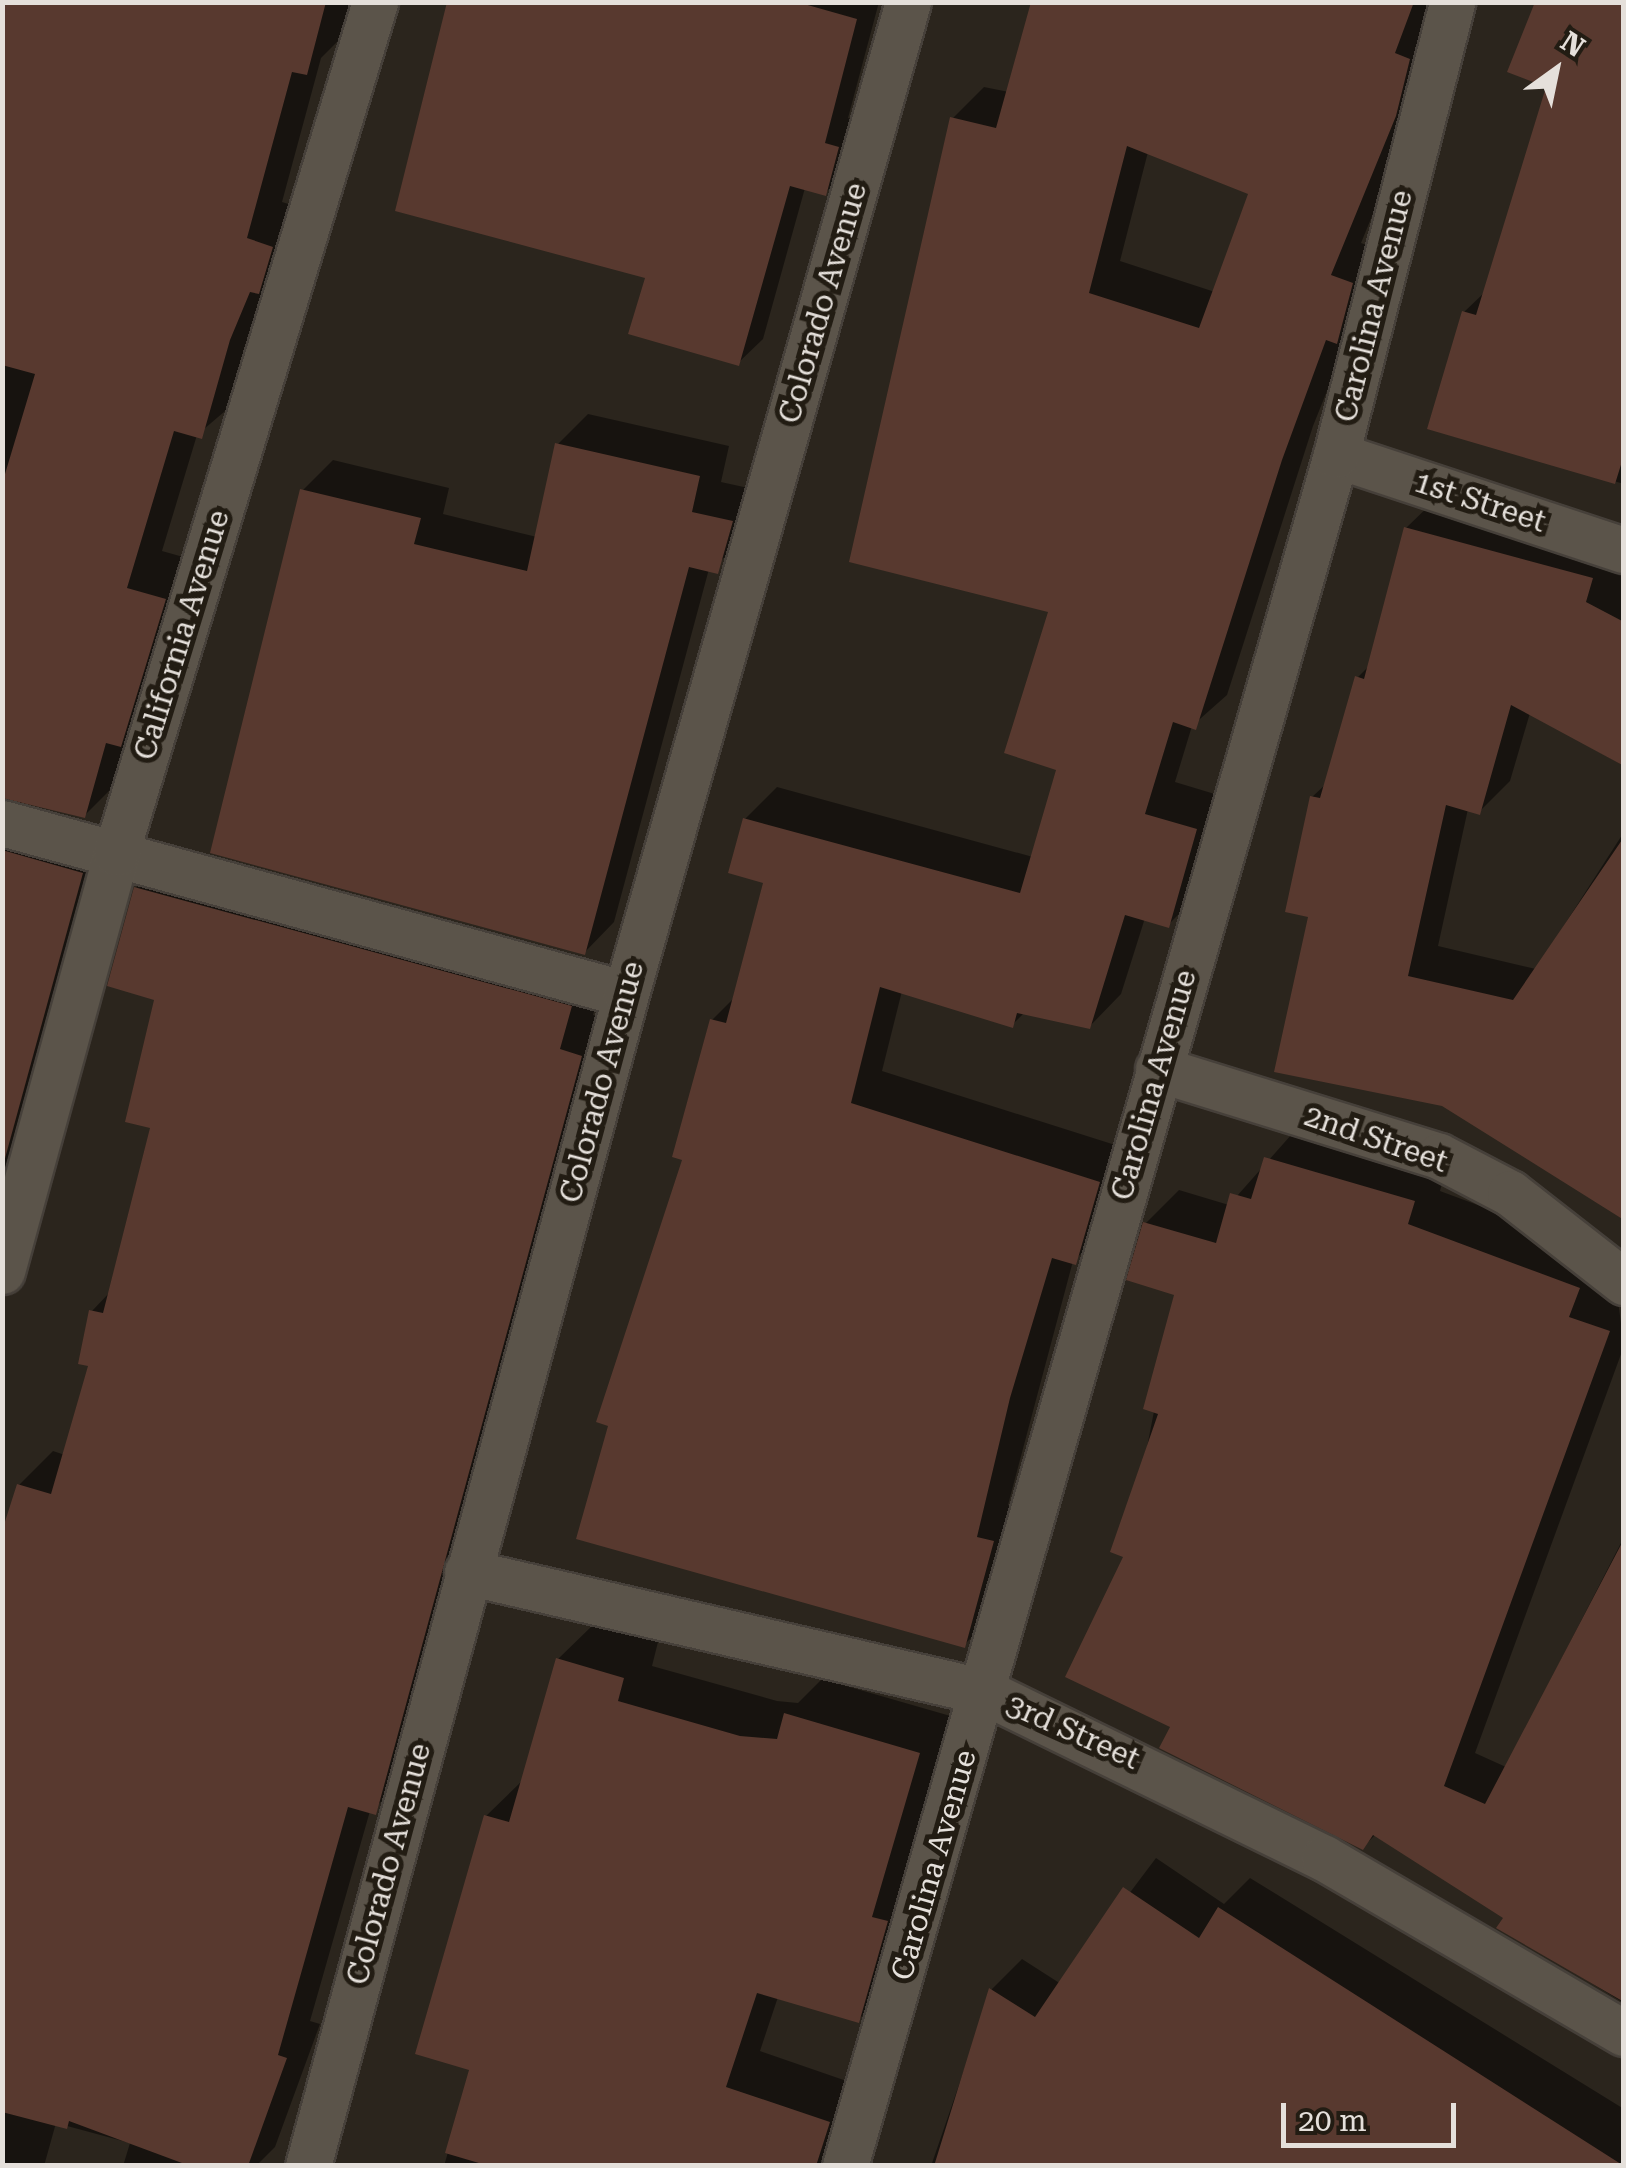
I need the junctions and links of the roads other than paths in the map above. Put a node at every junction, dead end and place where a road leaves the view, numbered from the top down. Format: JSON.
{"nodes":[{"id":1,"x":375,"y":2,"type":"edge"},
{"id":2,"x":908,"y":2,"type":"edge"},
{"id":3,"x":1452,"y":2,"type":"edge"},
{"id":4,"x":1336,"y":455,"type":"junction"},
{"id":5,"x":1624,"y":550,"type":"edge"},
{"id":6,"x":2,"y":824,"type":"edge"},
{"id":7,"x":116,"y":853,"type":"junction"},
{"id":8,"x":626,"y":994,"type":"junction"},
{"id":9,"x":1158,"y":1069,"type":"junction"},
{"id":10,"x":2,"y":1270,"type":"edge"},
{"id":11,"x":1624,"y":1282,"type":"edge"},
{"id":12,"x":466,"y":1572,"type":"junction"},
{"id":13,"x":985,"y":1692,"type":"junction"},
{"id":14,"x":1624,"y":2033,"type":"edge"},
{"id":15,"x":308,"y":2166,"type":"edge"},
{"id":16,"x":845,"y":2166,"type":"edge"}],
"edges":[{"from":1,"to":7,"type":"street","name":"California Avenue"},
{"from":2,"to":8,"type":"street","name":"Colorado Avenue"},
{"from":3,"to":4,"type":"street","name":"Carolina Avenue"},
{"from":4,"to":5,"type":"street","name":"1st Street"},
{"from":4,"to":9,"type":"street","name":"Carolina Avenue"},
{"from":6,"to":7,"type":"street"},
{"from":7,"to":8,"type":"street"},
{"from":7,"to":10,"type":"street","name":"California Avenue"},
{"from":8,"to":12,"type":"street","name":"Colorado Avenue"},
{"from":9,"to":11,"type":"street","name":"2nd Street"},
{"from":9,"to":13,"type":"street","name":"Carolina Avenue"},
{"from":12,"to":13,"type":"street","name":"3rd Street"},
{"from":12,"to":15,"type":"street","name":"Colorado Avenue"},
{"from":13,"to":14,"type":"street","name":"3rd Street"},
{"from":13,"to":16,"type":"street","name":"Carolina Avenue"}]}
